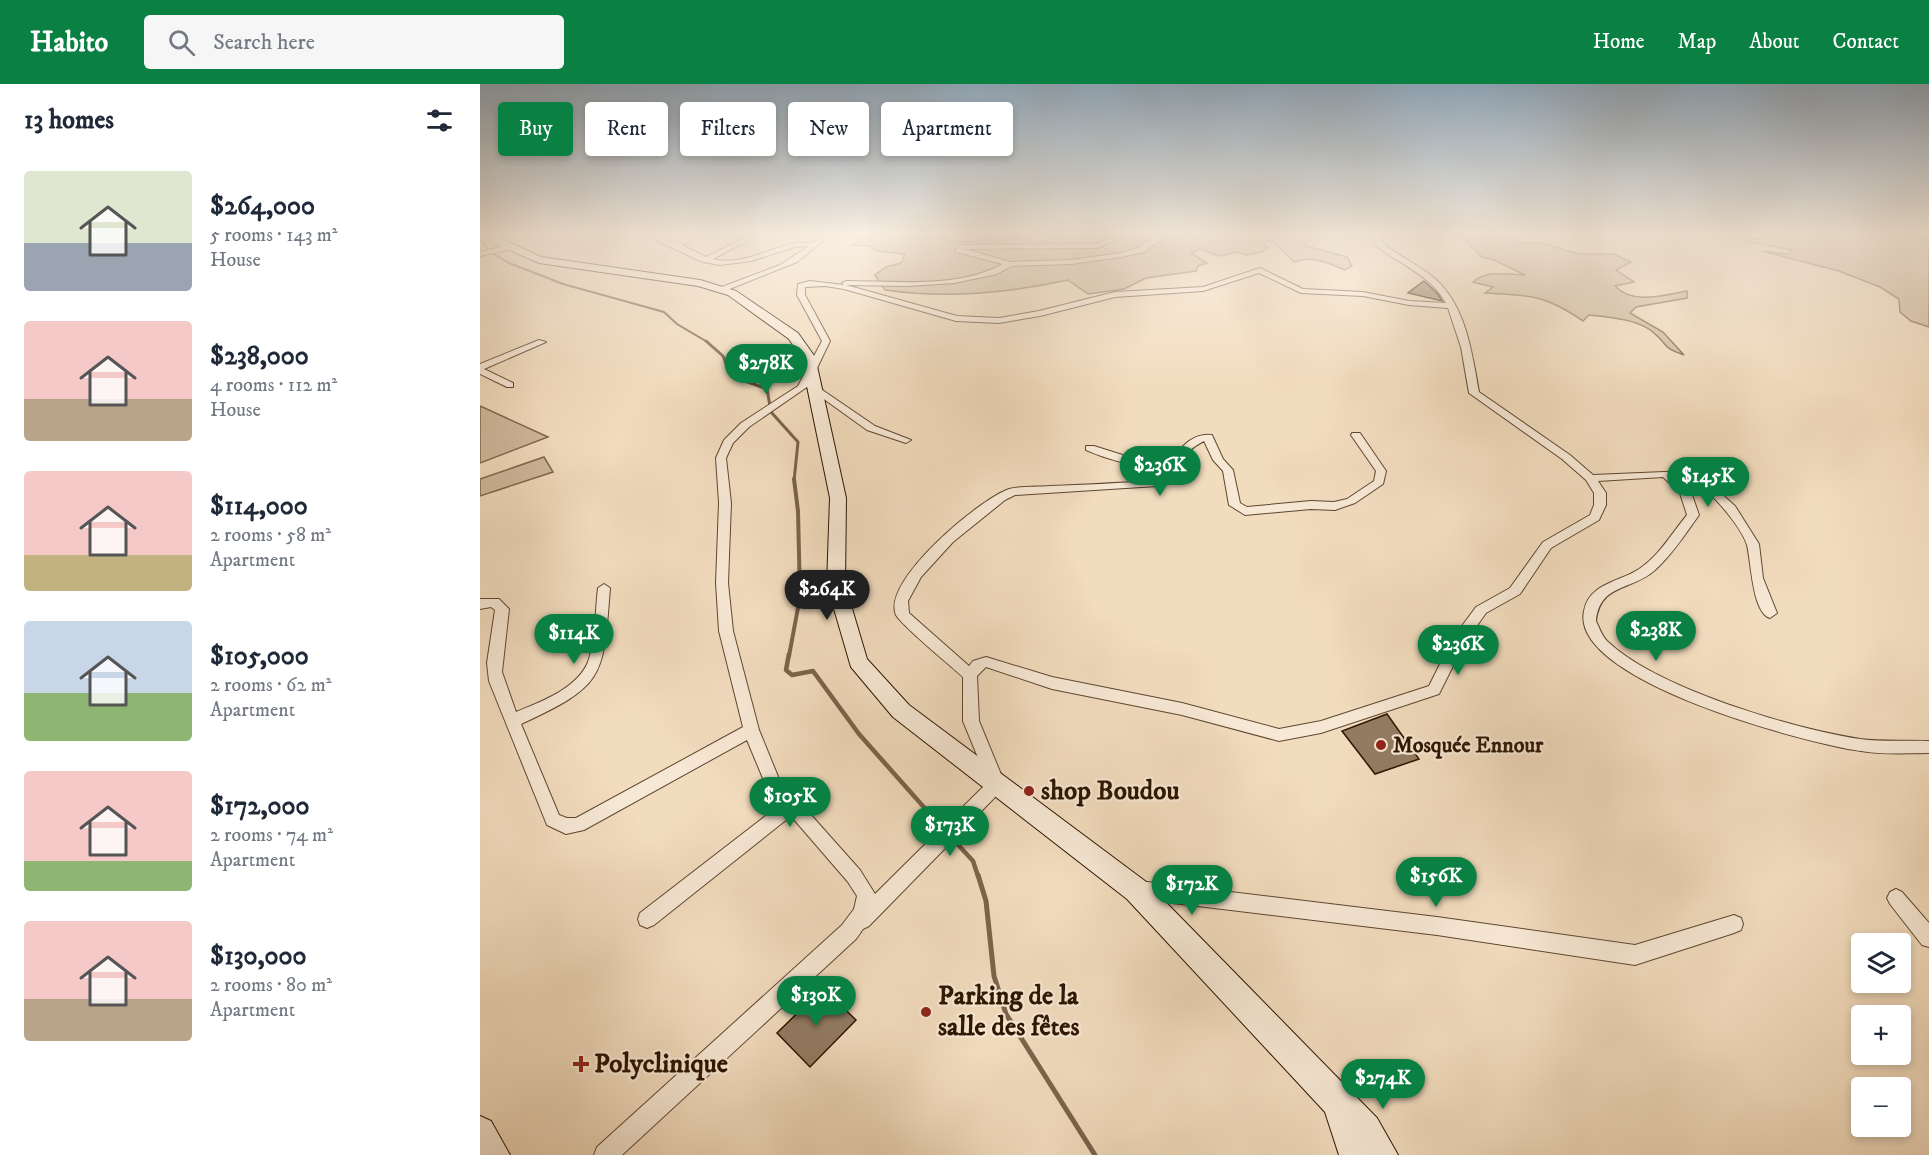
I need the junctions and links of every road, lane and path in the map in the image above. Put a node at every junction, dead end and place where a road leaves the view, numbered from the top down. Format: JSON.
{"nodes":[{"id":1,"x":700,"y":283,"type":"edge"},
{"id":2,"x":740,"y":283,"type":"edge"},
{"id":3,"x":804,"y":283,"type":"edge"},
{"id":4,"x":819,"y":283,"type":"edge"},
{"id":5,"x":1222,"y":283,"type":"edge"},
{"id":6,"x":1285,"y":283,"type":"edge"},
{"id":7,"x":1435,"y":283,"type":"edge"},
{"id":8,"x":722,"y":290,"type":"junction"},
{"id":9,"x":1451,"y":306,"type":"junction"},
{"id":10,"x":542,"y":342,"type":"dead end"},
{"id":11,"x":480,"y":368,"type":"edge"},
{"id":12,"x":808,"y":383,"type":"junction"},
{"id":13,"x":510,"y":385,"type":"dead end"},
{"id":14,"x":1356,"y":435,"type":"dead end"},
{"id":15,"x":906,"y":440,"type":"dead end"},
{"id":16,"x":1090,"y":448,"type":"dead end"},
{"id":17,"x":1174,"y":466,"type":"junction"},
{"id":18,"x":1666,"y":474,"type":"junction"},
{"id":19,"x":1590,"y":478,"type":"junction"},
{"id":20,"x":604,"y":588,"type":"dead end"},
{"id":21,"x":480,"y":604,"type":"edge"},
{"id":22,"x":1770,"y":613,"type":"dead end"},
{"id":23,"x":970,"y":675,"type":"junction"},
{"id":24,"x":512,"y":721,"type":"junction"},
{"id":25,"x":750,"y":730,"type":"junction"},
{"id":26,"x":1929,"y":747,"type":"edge"},
{"id":27,"x":997,"y":784,"type":"junction"},
{"id":28,"x":793,"y":804,"type":"junction"},
{"id":29,"x":1136,"y":890,"type":"junction"},
{"id":30,"x":1896,"y":898,"type":"dead end"},
{"id":31,"x":647,"y":919,"type":"dead end"},
{"id":32,"x":1734,"y":924,"type":"dead end"},
{"id":33,"x":849,"y":932,"type":"junction"},
{"id":34,"x":1929,"y":938,"type":"edge"},
{"id":35,"x":1338,"y":1103,"type":"junction"},
{"id":36,"x":480,"y":1132,"type":"edge"},
{"id":37,"x":494,"y":1155,"type":"edge"},
{"id":38,"x":605,"y":1155,"type":"edge"},
{"id":39,"x":1355,"y":1155,"type":"edge"},
{"id":40,"x":1382,"y":1155,"type":"edge"}],
"edges":[{"from":1,"to":8,"type":"street"},
{"from":2,"to":8,"type":"street"},
{"from":3,"to":12,"type":"street"},
{"from":4,"to":5,"type":"street"},
{"from":6,"to":9,"type":"street"},
{"from":7,"to":9,"type":"street"},
{"from":8,"to":12,"type":"street"},
{"from":9,"to":19,"type":"street"},
{"from":10,"to":11,"type":"street"},
{"from":11,"to":13,"type":"street"},
{"from":12,"to":15,"type":"street"},
{"from":12,"to":25,"type":"street"},
{"from":12,"to":27,"type":"street"},
{"from":14,"to":17,"type":"street"},
{"from":16,"to":17,"type":"street"},
{"from":17,"to":23,"type":"street"},
{"from":18,"to":19,"type":"street"},
{"from":18,"to":22,"type":"street"},
{"from":18,"to":26,"type":"street"},
{"from":19,"to":23,"type":"street"},
{"from":20,"to":24,"type":"street"},
{"from":21,"to":24,"type":"street"},
{"from":23,"to":27,"type":"street"},
{"from":24,"to":25,"type":"street"},
{"from":25,"to":28,"type":"street"},
{"from":27,"to":29,"type":"street"},
{"from":27,"to":33,"type":"street"},
{"from":28,"to":31,"type":"street"},
{"from":28,"to":33,"type":"street"},
{"from":29,"to":32,"type":"street"},
{"from":29,"to":35,"type":"street"},
{"from":30,"to":34,"type":"street"},
{"from":33,"to":38,"type":"street"},
{"from":35,"to":39,"type":"street"},
{"from":35,"to":40,"type":"street"},
{"from":36,"to":37,"type":"street"}]}
